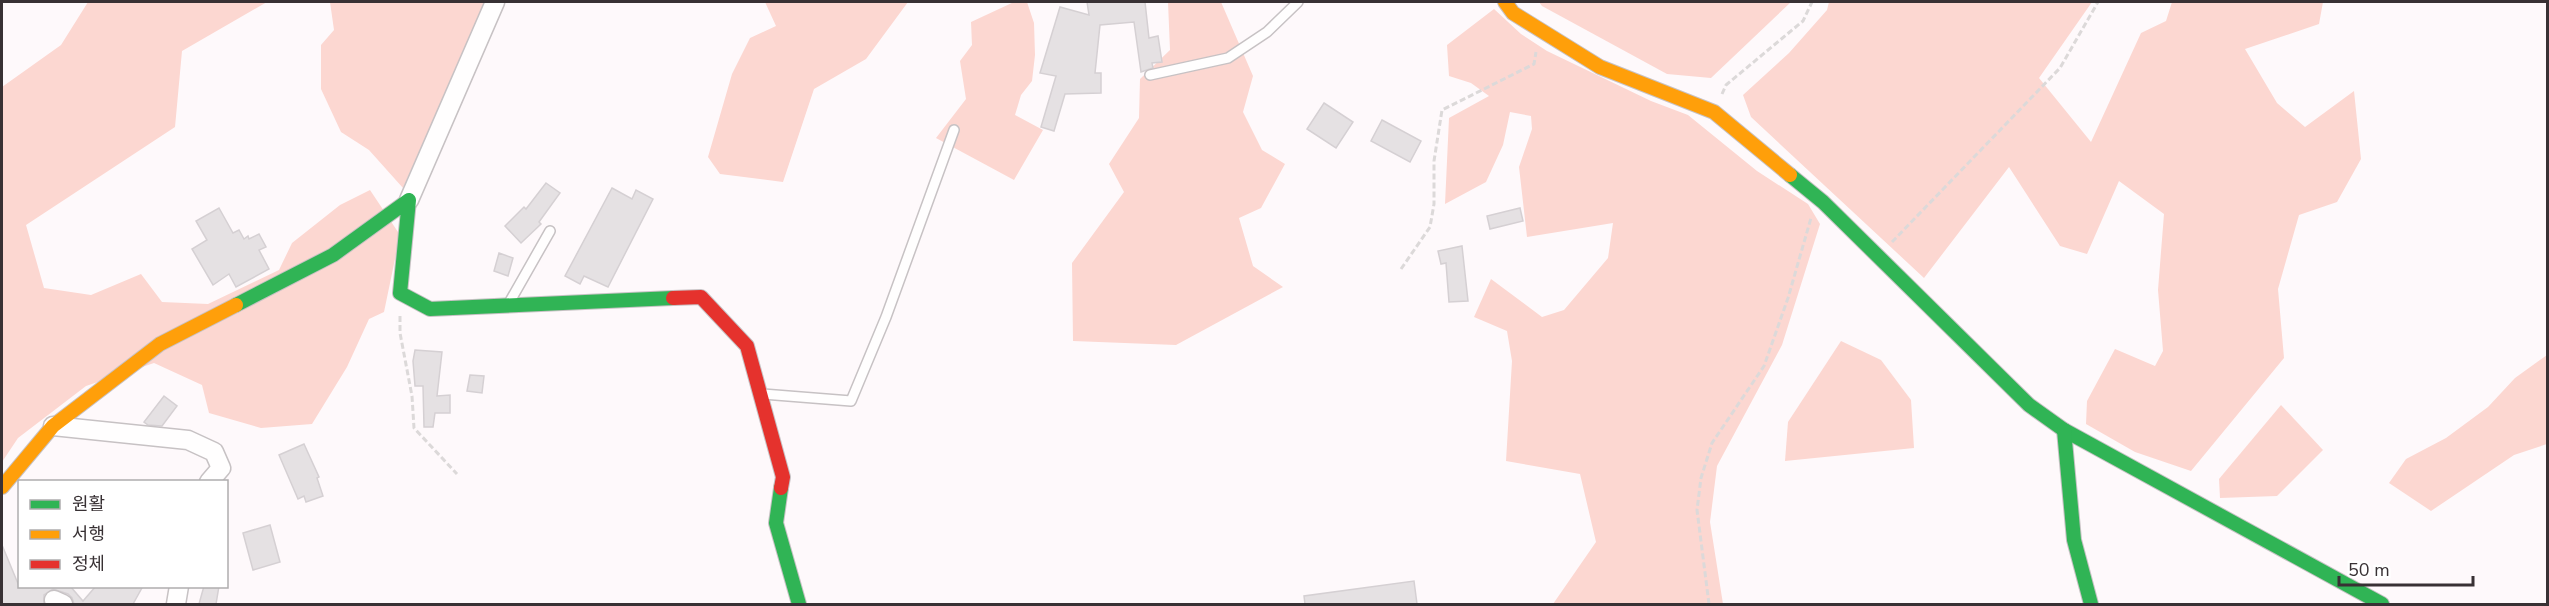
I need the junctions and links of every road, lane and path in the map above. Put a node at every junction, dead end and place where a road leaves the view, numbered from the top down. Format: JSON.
{"nodes":[{"id":1,"x":495,"y":2,"type":"edge"},
{"id":2,"x":1298,"y":2,"type":"edge"},
{"id":3,"x":1505,"y":2,"type":"edge"},
{"id":4,"x":1812,"y":2,"type":"edge"},
{"id":5,"x":2098,"y":2,"type":"edge"},
{"id":6,"x":1540,"y":29,"type":"junction"},
{"id":7,"x":1150,"y":75,"type":"dead end"},
{"id":8,"x":1714,"y":112,"type":"junction"},
{"id":9,"x":954,"y":130,"type":"dead end"},
{"id":10,"x":409,"y":200,"type":"junction"},
{"id":11,"x":1822,"y":202,"type":"junction"},
{"id":12,"x":550,"y":231,"type":"dead end"},
{"id":13,"x":1878,"y":256,"type":"junction"},
{"id":14,"x":1401,"y":269,"type":"dead end"},
{"id":15,"x":400,"y":293,"type":"junction"},
{"id":16,"x":508,"y":305,"type":"junction"},
{"id":17,"x":760,"y":393,"type":"junction"},
{"id":18,"x":53,"y":426,"type":"junction"},
{"id":19,"x":2064,"y":430,"type":"junction"},
{"id":20,"x":457,"y":474,"type":"dead end"},
{"id":21,"x":211,"y":480,"type":"edge"},
{"id":22,"x":2,"y":487,"type":"edge"},
{"id":23,"x":799,"y":604,"type":"edge"},
{"id":24,"x":1709,"y":604,"type":"edge"},
{"id":25,"x":2091,"y":604,"type":"edge"},
{"id":26,"x":2382,"y":604,"type":"edge"}],
"edges":[{"from":1,"to":10,"type":"street"},
{"from":2,"to":7,"type":"lane"},
{"from":3,"to":6,"type":"street"},
{"from":4,"to":8,"type":"path"},
{"from":5,"to":13,"type":"path"},
{"from":6,"to":8,"type":"street"},
{"from":6,"to":14,"type":"path"},
{"from":8,"to":11,"type":"street"},
{"from":9,"to":17,"type":"lane"},
{"from":10,"to":15,"type":"street"},
{"from":10,"to":18,"type":"street"},
{"from":11,"to":13,"type":"street"},
{"from":11,"to":24,"type":"path"},
{"from":12,"to":16,"type":"lane"},
{"from":13,"to":19,"type":"street"},
{"from":15,"to":16,"type":"street"},
{"from":15,"to":20,"type":"path"},
{"from":16,"to":17,"type":"street"},
{"from":17,"to":23,"type":"street"},
{"from":18,"to":21,"type":"street"},
{"from":18,"to":22,"type":"street"},
{"from":19,"to":25,"type":"street"},
{"from":19,"to":26,"type":"street"}]}
